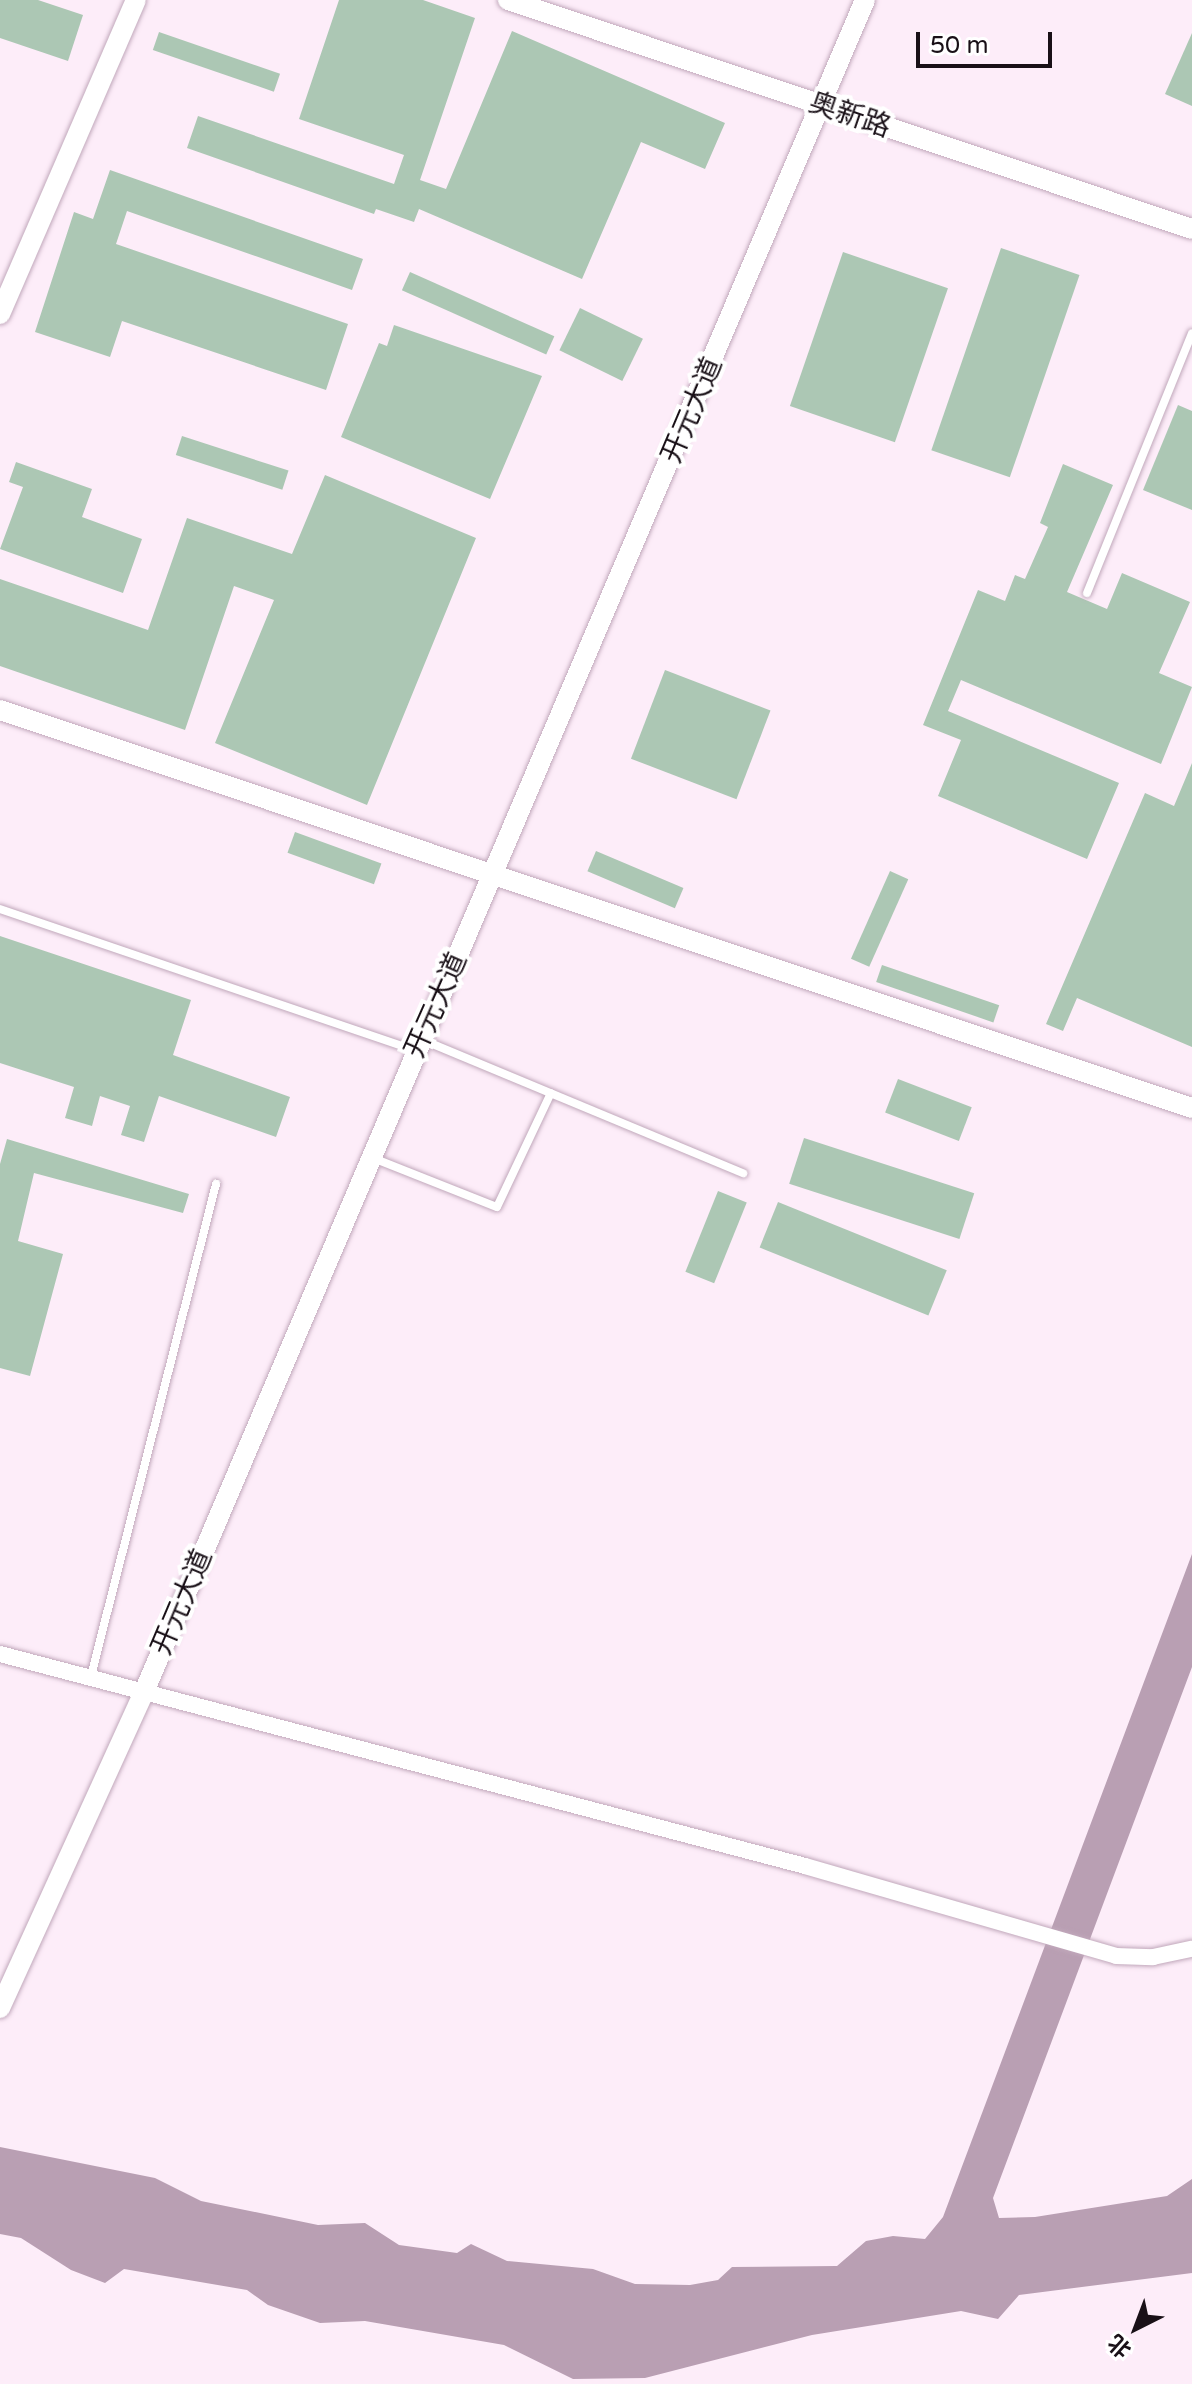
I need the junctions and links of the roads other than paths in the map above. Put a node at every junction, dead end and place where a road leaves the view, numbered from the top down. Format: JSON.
{"nodes":[{"id":1,"x":136,"y":0,"type":"edge"},
{"id":2,"x":508,"y":0,"type":"edge"},
{"id":3,"x":865,"y":0,"type":"edge"},
{"id":4,"x":1192,"y":229,"type":"edge"},
{"id":5,"x":0,"y":314,"type":"edge"},
{"id":6,"x":1192,"y":333,"type":"edge"},
{"id":7,"x":1087,"y":593,"type":"dead end"},
{"id":8,"x":0,"y":710,"type":"edge"},
{"id":9,"x":495,"y":875,"type":"junction"},
{"id":10,"x":0,"y":909,"type":"edge"},
{"id":11,"x":418,"y":1044,"type":"junction"},
{"id":12,"x":551,"y":1093,"type":"junction"},
{"id":13,"x":1192,"y":1108,"type":"edge"},
{"id":14,"x":370,"y":1157,"type":"junction"},
{"id":15,"x":743,"y":1173,"type":"dead end"},
{"id":16,"x":216,"y":1184,"type":"dead end"},
{"id":17,"x":0,"y":1654,"type":"edge"},
{"id":18,"x":91,"y":1676,"type":"junction"},
{"id":19,"x":144,"y":1692,"type":"junction"},
{"id":20,"x":1192,"y":1949,"type":"edge"},
{"id":21,"x":0,"y":2008,"type":"edge"}],
"edges":[{"from":1,"to":5,"type":"street"},
{"from":2,"to":4,"type":"street","name":"奥新路"},
{"from":3,"to":9,"type":"street","name":"开元大道"},
{"from":6,"to":7,"type":"lane"},
{"from":8,"to":9,"type":"street"},
{"from":9,"to":11,"type":"street","name":"开元大道"},
{"from":9,"to":13,"type":"street"},
{"from":10,"to":11,"type":"lane"},
{"from":11,"to":12,"type":"lane"},
{"from":11,"to":14,"type":"street","name":"开元大道"},
{"from":12,"to":14,"type":"lane"},
{"from":12,"to":15,"type":"lane"},
{"from":14,"to":19,"type":"street","name":"开元大道"},
{"from":16,"to":18,"type":"lane"},
{"from":17,"to":18,"type":"street"},
{"from":18,"to":19,"type":"street"},
{"from":19,"to":20,"type":"street"},
{"from":19,"to":21,"type":"street","name":"开元大道"}]}
